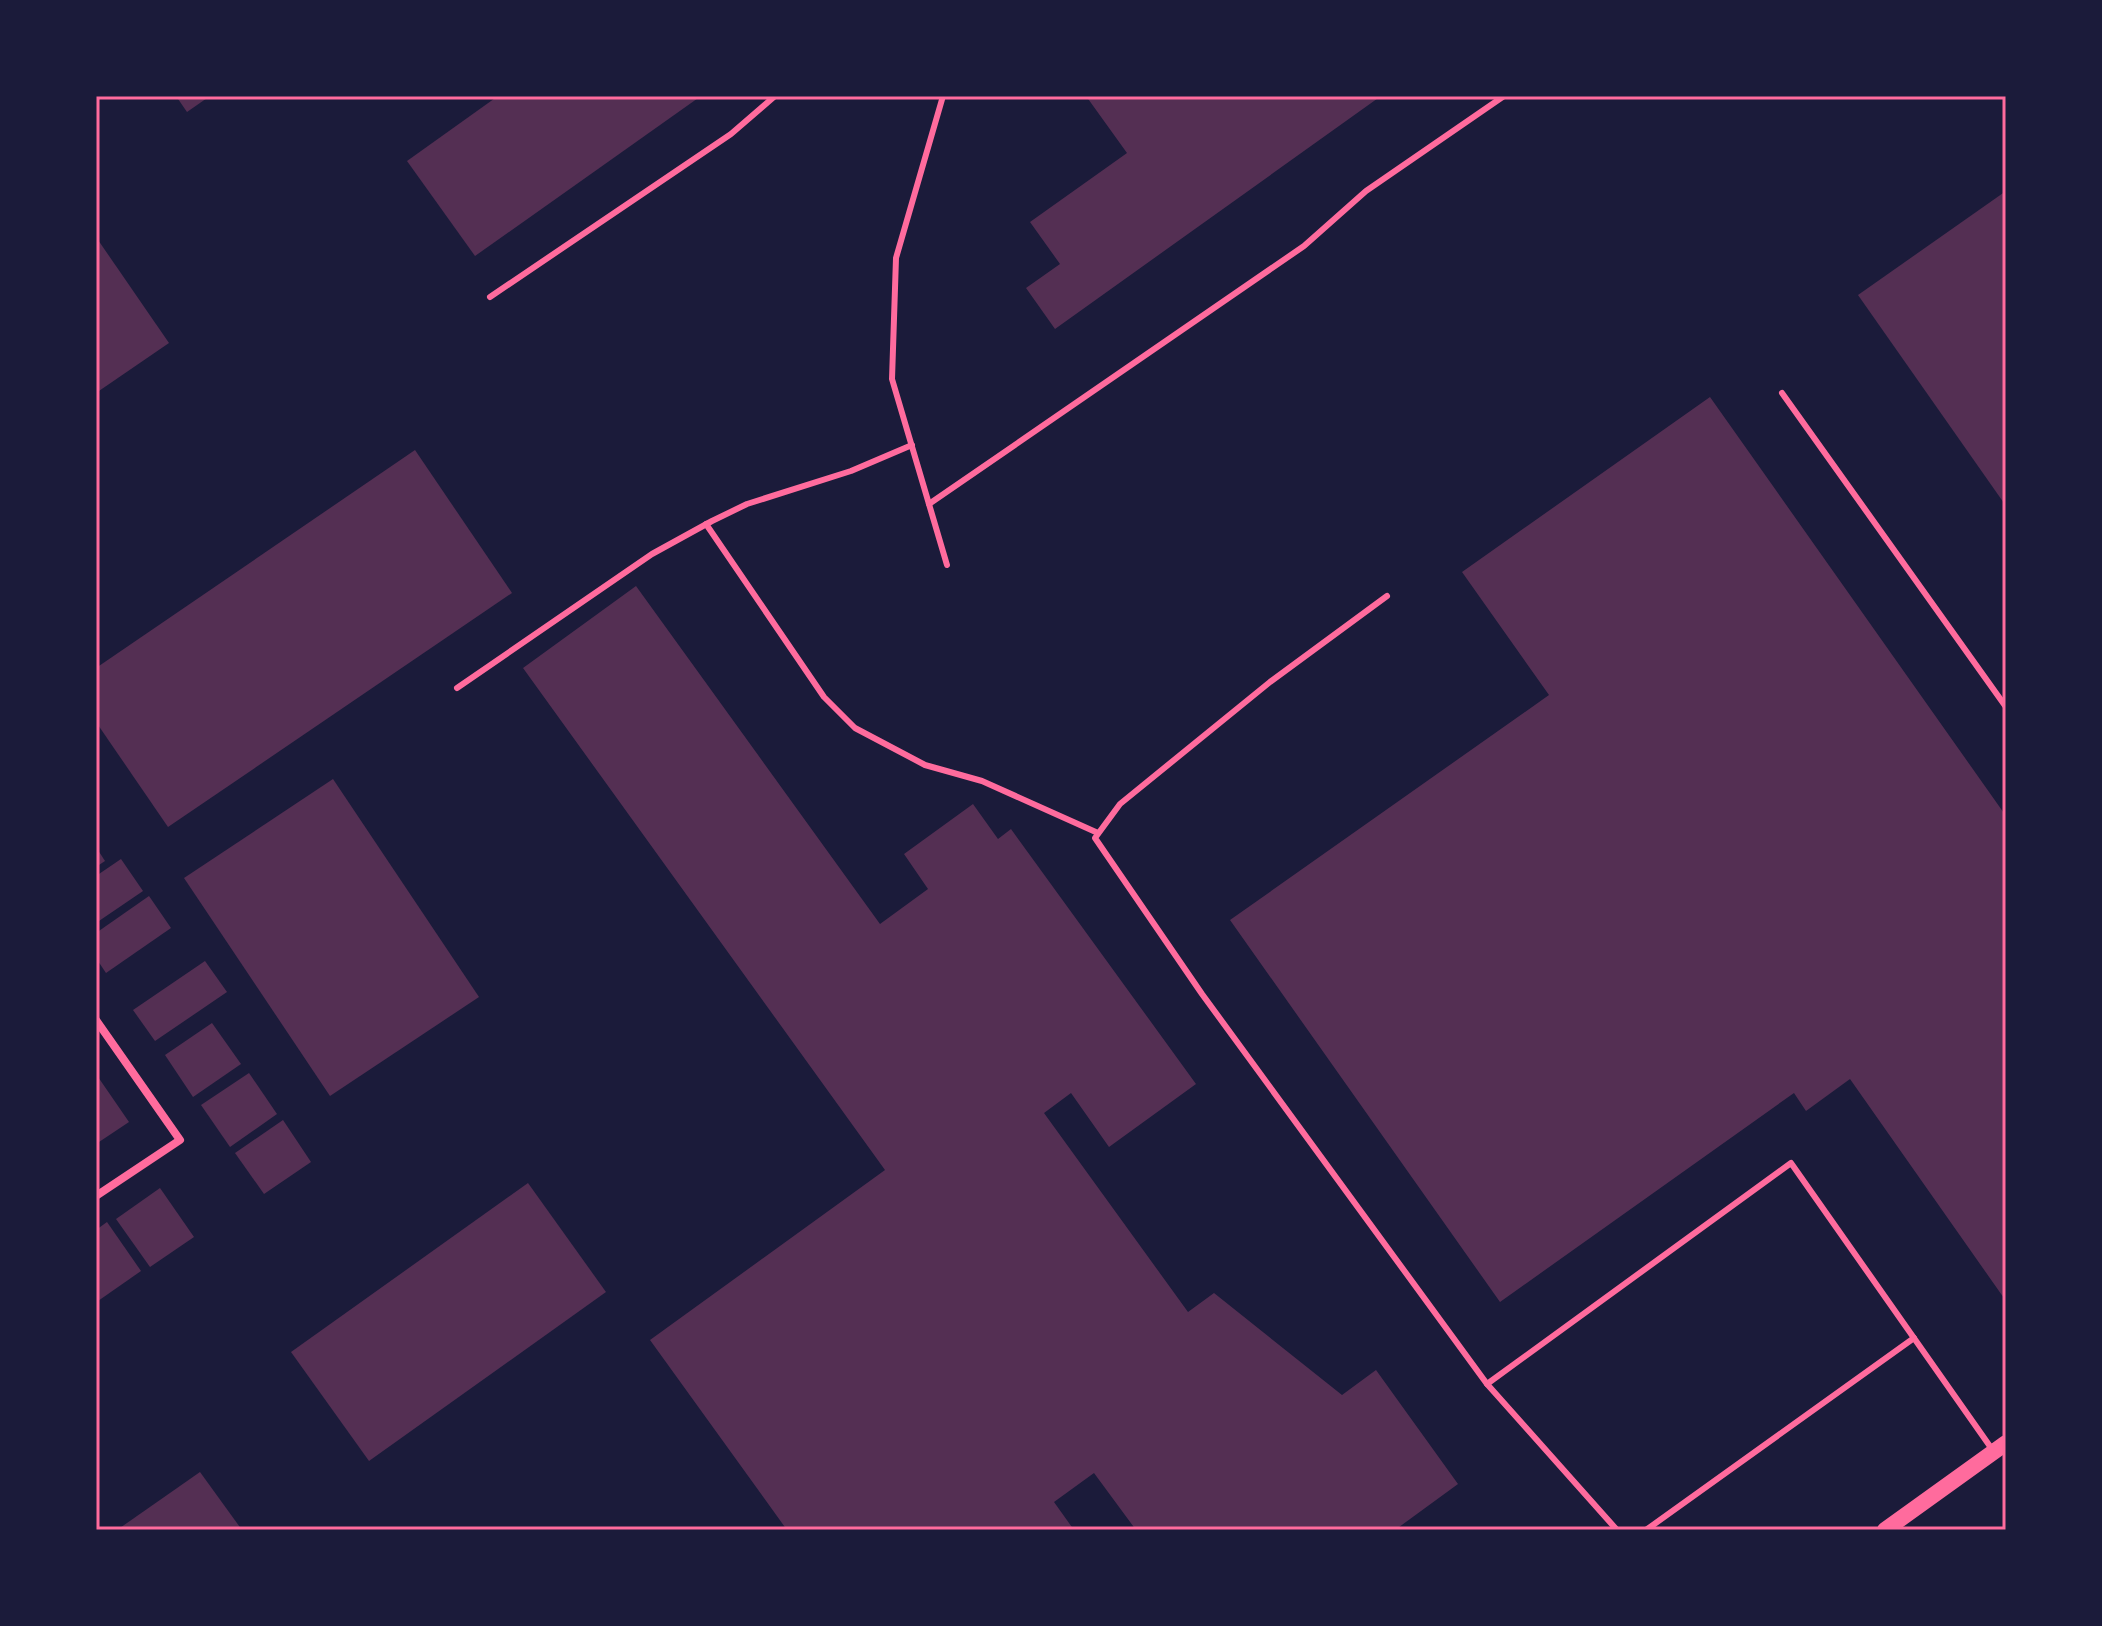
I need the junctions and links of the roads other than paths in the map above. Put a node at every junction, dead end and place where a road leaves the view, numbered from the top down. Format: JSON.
{"nodes":[{"id":1,"x":775,"y":96,"type":"edge"},
{"id":2,"x":943,"y":96,"type":"edge"},
{"id":3,"x":1504,"y":96,"type":"edge"},
{"id":4,"x":490,"y":297,"type":"dead end"},
{"id":5,"x":1782,"y":393,"type":"dead end"},
{"id":6,"x":912,"y":445,"type":"junction"},
{"id":7,"x":929,"y":504,"type":"junction"},
{"id":8,"x":706,"y":524,"type":"junction"},
{"id":9,"x":947,"y":565,"type":"dead end"},
{"id":10,"x":1387,"y":596,"type":"dead end"},
{"id":11,"x":457,"y":688,"type":"dead end"},
{"id":12,"x":2006,"y":707,"type":"edge"},
{"id":13,"x":1098,"y":833,"type":"junction"},
{"id":14,"x":96,"y":1020,"type":"edge"},
{"id":15,"x":96,"y":1196,"type":"edge"},
{"id":16,"x":1914,"y":1338,"type":"junction"},
{"id":17,"x":1487,"y":1384,"type":"junction"},
{"id":18,"x":2000,"y":1447,"type":"edge"},
{"id":19,"x":1617,"y":1530,"type":"edge"},
{"id":20,"x":1646,"y":1530,"type":"edge"},
{"id":21,"x":1885,"y":1530,"type":"edge"}],
"edges":[{"from":1,"to":4,"type":"lane"},
{"from":2,"to":6,"type":"lane"},
{"from":3,"to":7,"type":"lane"},
{"from":5,"to":12,"type":"lane"},
{"from":6,"to":7,"type":"lane"},
{"from":6,"to":8,"type":"lane"},
{"from":7,"to":9,"type":"lane"},
{"from":8,"to":11,"type":"lane"},
{"from":8,"to":13,"type":"lane"},
{"from":10,"to":13,"type":"lane"},
{"from":13,"to":17,"type":"lane"},
{"from":14,"to":15,"type":"street"},
{"from":16,"to":17,"type":"lane"},
{"from":16,"to":18,"type":"lane"},
{"from":16,"to":20,"type":"lane"},
{"from":17,"to":19,"type":"lane"},
{"from":18,"to":21,"type":"main road"}]}
